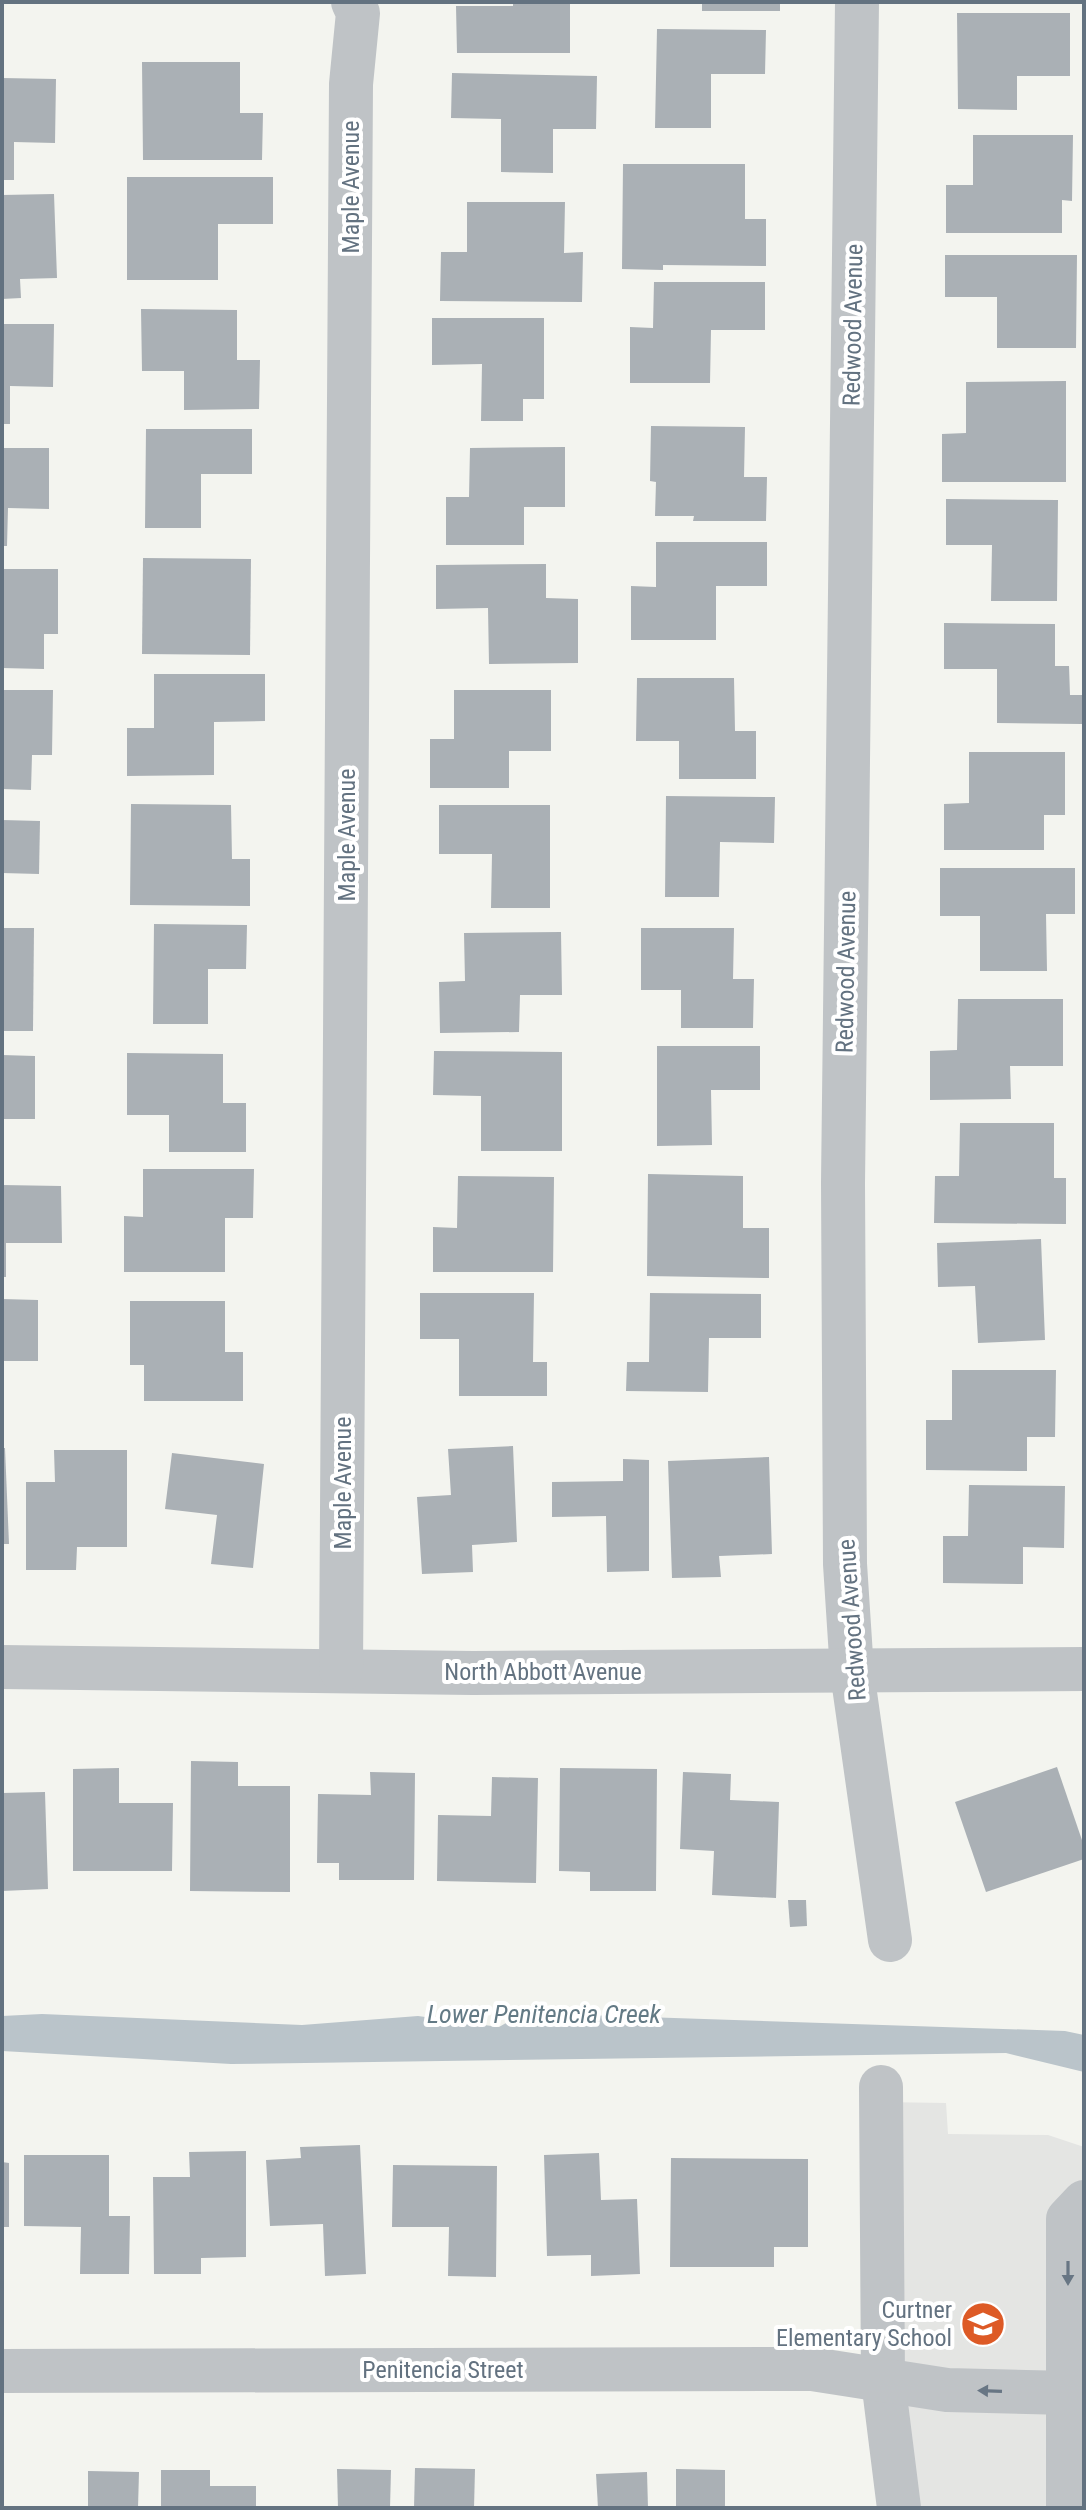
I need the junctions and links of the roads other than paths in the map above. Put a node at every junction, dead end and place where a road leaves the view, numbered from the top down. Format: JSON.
{"nodes":[{"id":1,"x":353,"y":2,"type":"edge"},
{"id":2,"x":857,"y":2,"type":"edge"},
{"id":3,"x":2,"y":1667,"type":"edge"},
{"id":4,"x":1084,"y":1669,"type":"edge"},
{"id":5,"x":341,"y":1670,"type":"junction"},
{"id":6,"x":852,"y":1672,"type":"junction"},
{"id":7,"x":890,"y":1940,"type":"dead end"},
{"id":8,"x":881,"y":2087,"type":"dead end"},
{"id":9,"x":1084,"y":2202,"type":"edge"},
{"id":10,"x":2,"y":2371,"type":"edge"},
{"id":11,"x":883,"y":2380,"type":"junction"},
{"id":12,"x":1068,"y":2393,"type":"junction"},
{"id":13,"x":899,"y":2508,"type":"edge"},
{"id":14,"x":1068,"y":2508,"type":"edge"}],
"edges":[{"from":1,"to":5,"type":"street","name":"Maple Avenue"},
{"from":2,"to":6,"type":"street","name":"Redwood Avenue"},
{"from":3,"to":5,"type":"street","name":"North Abbott Avenue"},
{"from":4,"to":6,"type":"street","name":"North Abbott Avenue"},
{"from":5,"to":6,"type":"street","name":"North Abbott Avenue"},
{"from":6,"to":7,"type":"street","name":"Redwood Avenue"},
{"from":8,"to":11,"type":"street"},
{"from":9,"to":12,"type":"street","one_way":true},
{"from":10,"to":11,"type":"street","name":"Penitencia Street"},
{"from":12,"to":11,"type":"street","name":"Penitencia Street","one_way":true},
{"from":11,"to":13,"type":"street"},
{"from":12,"to":14,"type":"street"}]}
